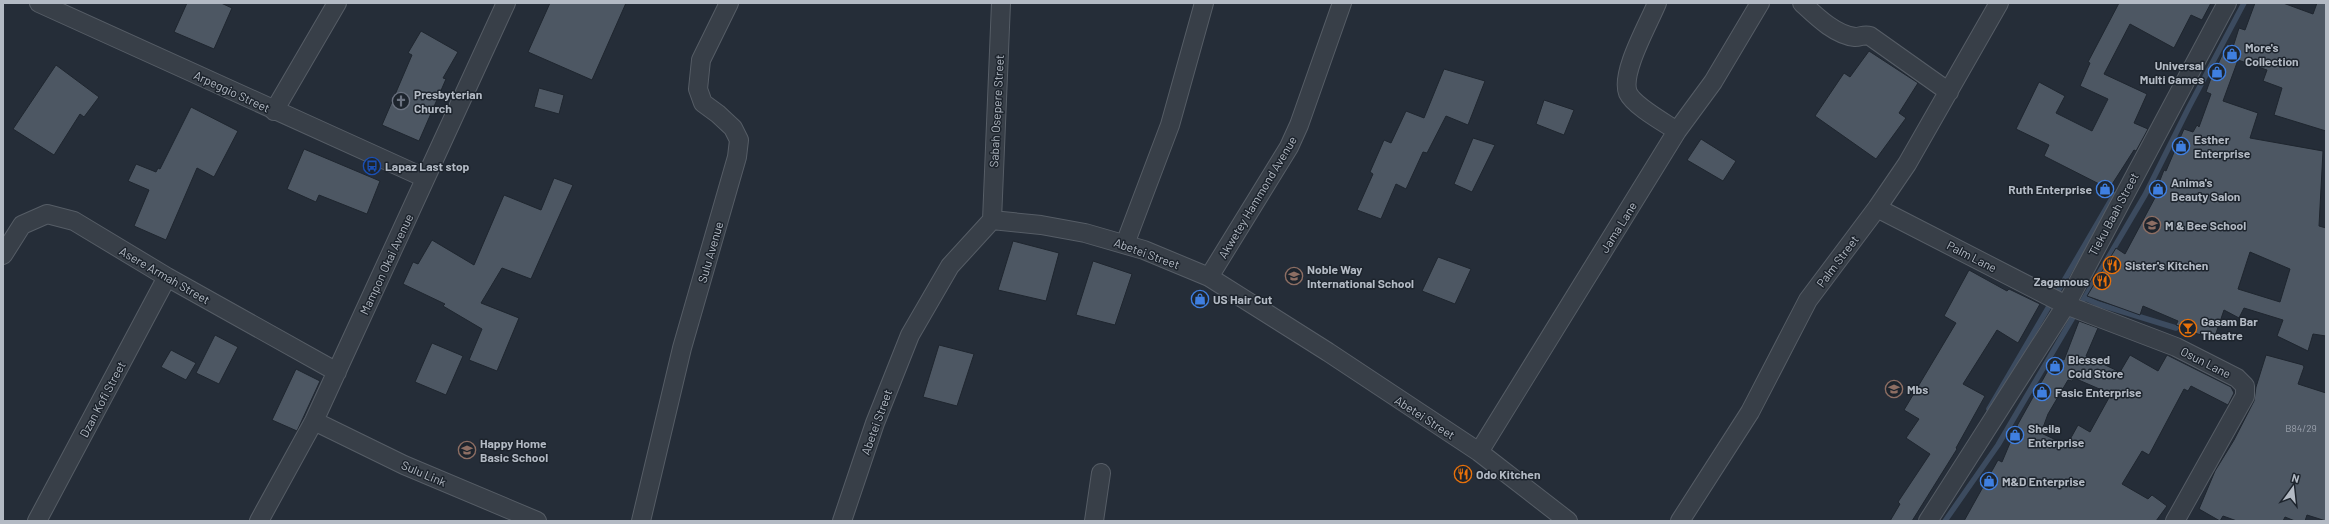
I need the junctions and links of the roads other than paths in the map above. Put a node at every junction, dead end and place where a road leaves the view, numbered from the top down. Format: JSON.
{"nodes":[{"id":1,"x":39,"y":3,"type":"edge"},
{"id":2,"x":337,"y":3,"type":"edge"},
{"id":3,"x":506,"y":3,"type":"edge"},
{"id":4,"x":730,"y":3,"type":"edge"},
{"id":5,"x":1001,"y":3,"type":"edge"},
{"id":6,"x":1204,"y":3,"type":"edge"},
{"id":7,"x":1343,"y":3,"type":"edge"},
{"id":8,"x":1657,"y":3,"type":"edge"},
{"id":9,"x":1760,"y":3,"type":"edge"},
{"id":10,"x":1802,"y":3,"type":"edge"},
{"id":11,"x":1999,"y":3,"type":"edge"},
{"id":12,"x":2227,"y":3,"type":"edge"},
{"id":13,"x":1949,"y":92,"type":"junction"},
{"id":14,"x":274,"y":111,"type":"junction"},
{"id":15,"x":1677,"y":131,"type":"junction"},
{"id":16,"x":425,"y":178,"type":"junction"},
{"id":17,"x":1877,"y":208,"type":"junction"},
{"id":18,"x":992,"y":220,"type":"junction"},
{"id":19,"x":1125,"y":244,"type":"junction"},
{"id":20,"x":3,"y":255,"type":"edge"},
{"id":21,"x":167,"y":277,"type":"junction"},
{"id":22,"x":1209,"y":277,"type":"junction"},
{"id":23,"x":2066,"y":305,"type":"junction"},
{"id":24,"x":337,"y":372,"type":"junction"},
{"id":25,"x":314,"y":421,"type":"junction"},
{"id":26,"x":1479,"y":452,"type":"junction"},
{"id":27,"x":1101,"y":473,"type":"dead end"},
{"id":28,"x":38,"y":521,"type":"edge"},
{"id":29,"x":260,"y":521,"type":"edge"},
{"id":30,"x":537,"y":521,"type":"edge"},
{"id":31,"x":641,"y":521,"type":"edge"},
{"id":32,"x":842,"y":521,"type":"edge"},
{"id":33,"x":1094,"y":521,"type":"edge"},
{"id":34,"x":1568,"y":521,"type":"edge"},
{"id":35,"x":1680,"y":521,"type":"edge"},
{"id":36,"x":1928,"y":521,"type":"edge"},
{"id":37,"x":2175,"y":521,"type":"edge"}],
"edges":[{"from":1,"to":14,"type":"street","name":"Arpeggio Street"},
{"from":2,"to":14,"type":"street"},
{"from":3,"to":16,"type":"street","name":"Mampon Okai Avenue"},
{"from":4,"to":31,"type":"street","name":"Sulu Avenue"},
{"from":5,"to":18,"type":"street","name":"Sabah Osepere Street"},
{"from":6,"to":19,"type":"street"},
{"from":7,"to":22,"type":"street","name":"Akwetey Hammond Avenue"},
{"from":8,"to":15,"type":"street"},
{"from":9,"to":15,"type":"street","name":"Jama Lane"},
{"from":10,"to":13,"type":"street"},
{"from":11,"to":13,"type":"street","name":"Palm Street"},
{"from":12,"to":23,"type":"street","name":"Tieku Baah Street"},
{"from":13,"to":17,"type":"street","name":"Palm Street"},
{"from":14,"to":16,"type":"street","name":"Arpeggio Street"},
{"from":15,"to":26,"type":"street","name":"Jama Lane"},
{"from":16,"to":24,"type":"street","name":"Mampon Okai Avenue"},
{"from":17,"to":23,"type":"street","name":"Palm Lane"},
{"from":17,"to":35,"type":"street","name":"Palm Street"},
{"from":18,"to":19,"type":"street","name":"Abetei Street"},
{"from":18,"to":32,"type":"street","name":"Abetei Street"},
{"from":19,"to":22,"type":"street","name":"Abetei Street"},
{"from":20,"to":21,"type":"street","name":"Asere Armah Street"},
{"from":21,"to":24,"type":"street","name":"Asere Armah Street"},
{"from":21,"to":28,"type":"street","name":"Dzan Kofi Street"},
{"from":22,"to":26,"type":"street","name":"Abetei Street"},
{"from":23,"to":36,"type":"street","name":"Tieku Baah Street"},
{"from":23,"to":37,"type":"street","name":"Osun Lane"},
{"from":24,"to":25,"type":"street","name":"Mampon Okai Avenue"},
{"from":25,"to":29,"type":"street","name":"Mampon Okai Avenue"},
{"from":25,"to":30,"type":"street","name":"Sulu Link"},
{"from":26,"to":34,"type":"street","name":"Abetei Street"},
{"from":27,"to":33,"type":"street"}]}
